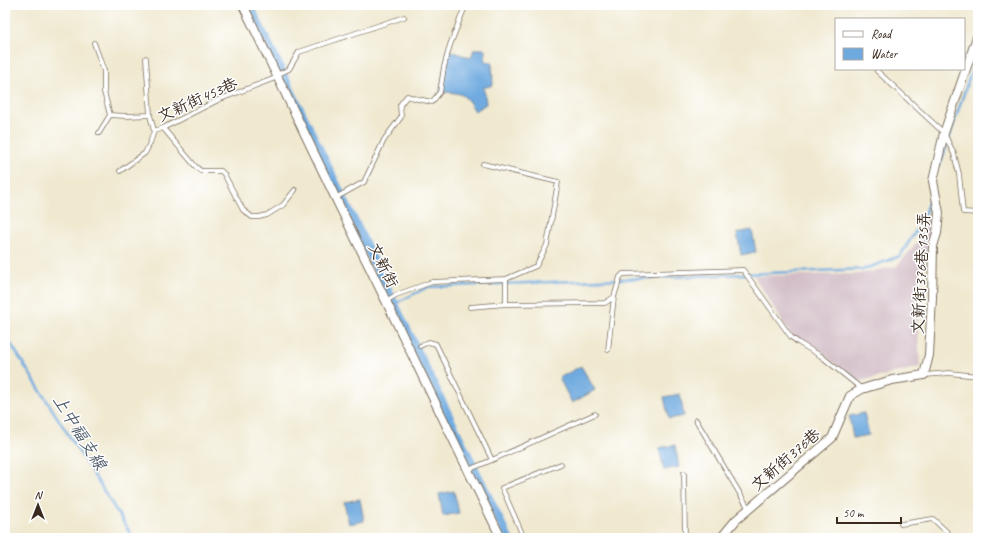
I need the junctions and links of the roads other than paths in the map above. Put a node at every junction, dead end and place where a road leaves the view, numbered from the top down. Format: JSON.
{"nodes":[{"id":1,"x":243,"y":5,"type":"edge"},
{"id":2,"x":470,"y":5,"type":"edge"},
{"id":3,"x":404,"y":17,"type":"dead end"},
{"id":4,"x":978,"y":34,"type":"edge"},
{"id":5,"x":94,"y":43,"type":"dead end"},
{"id":6,"x":146,"y":58,"type":"dead end"},
{"id":7,"x":877,"y":71,"type":"dead end"},
{"id":8,"x":279,"y":75,"type":"junction"},
{"id":9,"x":110,"y":115,"type":"junction"},
{"id":10,"x":150,"y":115,"type":"junction"},
{"id":11,"x":163,"y":128,"type":"junction"},
{"id":12,"x":154,"y":130,"type":"junction"},
{"id":13,"x":99,"y":133,"type":"dead end"},
{"id":14,"x":945,"y":135,"type":"junction"},
{"id":15,"x":483,"y":164,"type":"dead end"},
{"id":16,"x":120,"y":171,"type":"dead end"},
{"id":17,"x":295,"y":190,"type":"dead end"},
{"id":18,"x":338,"y":198,"type":"junction"},
{"id":19,"x":978,"y":213,"type":"edge"},
{"id":20,"x":506,"y":280,"type":"junction"},
{"id":21,"x":614,"y":297,"type":"junction"},
{"id":22,"x":388,"y":299,"type":"junction"},
{"id":23,"x":506,"y":304,"type":"junction"},
{"id":24,"x":470,"y":307,"type":"dead end"},
{"id":25,"x":420,"y":346,"type":"dead end"},
{"id":26,"x":608,"y":350,"type":"dead end"},
{"id":27,"x":924,"y":375,"type":"junction"},
{"id":28,"x":978,"y":376,"type":"edge"},
{"id":29,"x":862,"y":389,"type":"junction"},
{"id":30,"x":595,"y":414,"type":"dead end"},
{"id":31,"x":696,"y":420,"type":"dead end"},
{"id":32,"x":492,"y":460,"type":"junction"},
{"id":33,"x":561,"y":464,"type":"dead end"},
{"id":34,"x":470,"y":469,"type":"junction"},
{"id":35,"x":684,"y":473,"type":"dead end"},
{"id":36,"x":749,"y":509,"type":"junction"},
{"id":37,"x":901,"y":524,"type":"dead end"},
{"id":38,"x":501,"y":538,"type":"edge"},
{"id":39,"x":524,"y":538,"type":"edge"},
{"id":40,"x":685,"y":538,"type":"edge"},
{"id":41,"x":721,"y":538,"type":"edge"},
{"id":42,"x":947,"y":538,"type":"edge"}],
"edges":[{"from":1,"to":8,"type":"street","name":"文新街"},
{"from":2,"to":18,"type":"lane"},
{"from":3,"to":8,"type":"lane","name":"文新街453巷"},
{"from":4,"to":14,"type":"street","name":"文新街376巷135弄"},
{"from":5,"to":9,"type":"lane"},
{"from":6,"to":10,"type":"lane"},
{"from":7,"to":14,"type":"lane"},
{"from":8,"to":11,"type":"lane","name":"文新街453巷"},
{"from":8,"to":18,"type":"street","name":"文新街"},
{"from":9,"to":10,"type":"lane"},
{"from":9,"to":13,"type":"lane"},
{"from":10,"to":12,"type":"lane"},
{"from":11,"to":12,"type":"lane","name":"文新街453巷"},
{"from":11,"to":17,"type":"lane"},
{"from":12,"to":16,"type":"lane","name":"文新街453巷"},
{"from":14,"to":19,"type":"lane"},
{"from":14,"to":27,"type":"street","name":"文新街376巷135弄"},
{"from":15,"to":20,"type":"lane"},
{"from":18,"to":22,"type":"street","name":"文新街"},
{"from":20,"to":22,"type":"lane"},
{"from":20,"to":23,"type":"lane"},
{"from":21,"to":23,"type":"lane"},
{"from":21,"to":26,"type":"lane"},
{"from":21,"to":29,"type":"lane"},
{"from":22,"to":34,"type":"street","name":"文新街"},
{"from":23,"to":24,"type":"lane"},
{"from":25,"to":32,"type":"lane"},
{"from":27,"to":28,"type":"lane"},
{"from":27,"to":29,"type":"street","name":"文新街376巷"},
{"from":29,"to":36,"type":"street","name":"文新街376巷"},
{"from":30,"to":32,"type":"lane"},
{"from":31,"to":36,"type":"lane"},
{"from":32,"to":34,"type":"lane"},
{"from":33,"to":39,"type":"lane"},
{"from":34,"to":38,"type":"street","name":"文新街"},
{"from":35,"to":40,"type":"lane"},
{"from":36,"to":41,"type":"street","name":"文新街376巷"},
{"from":37,"to":42,"type":"lane"}]}
